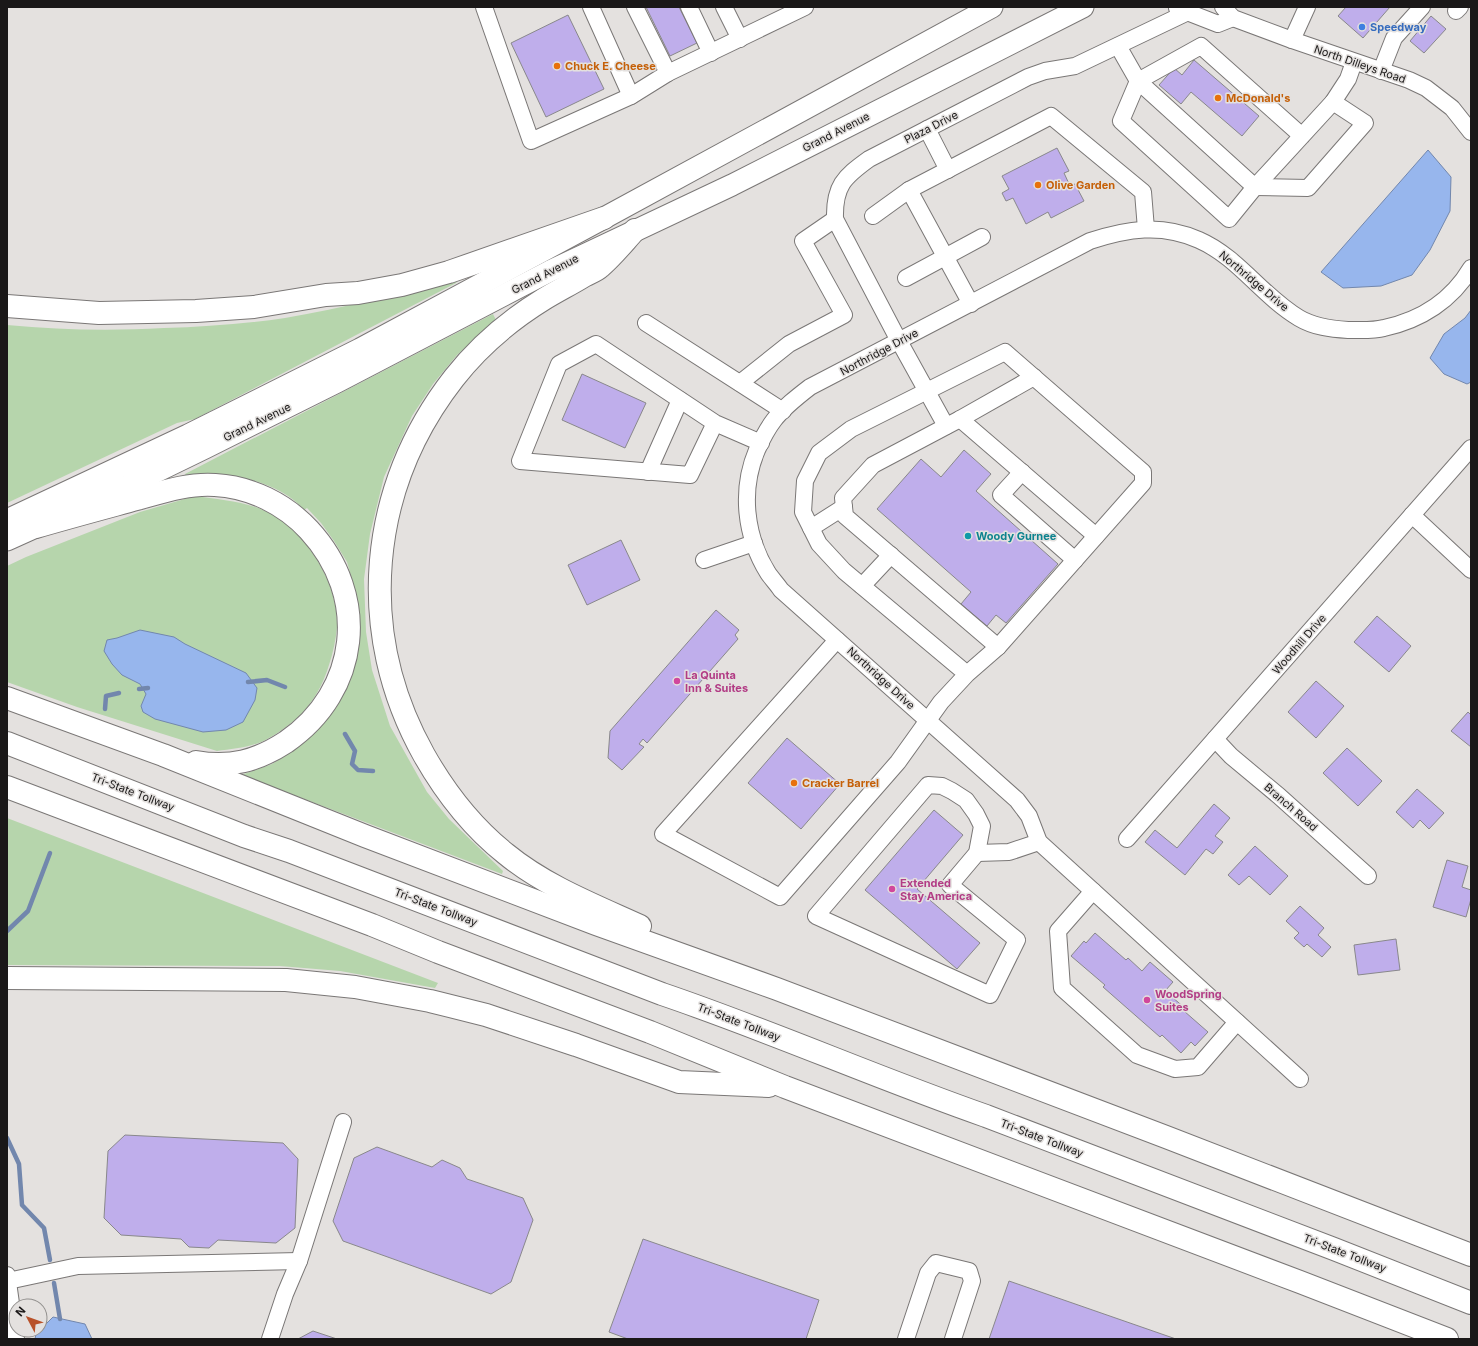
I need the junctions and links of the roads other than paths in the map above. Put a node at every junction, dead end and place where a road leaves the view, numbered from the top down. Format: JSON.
{"nodes":[{"id":1,"x":484,"y":7,"type":"edge"},
{"id":2,"x":591,"y":7,"type":"edge"},
{"id":3,"x":635,"y":7,"type":"edge"},
{"id":4,"x":689,"y":7,"type":"edge"},
{"id":5,"x":724,"y":7,"type":"edge"},
{"id":6,"x":806,"y":7,"type":"edge"},
{"id":7,"x":991,"y":7,"type":"edge"},
{"id":8,"x":1083,"y":7,"type":"edge"},
{"id":9,"x":1307,"y":7,"type":"edge"},
{"id":10,"x":1422,"y":7,"type":"edge"},
{"id":11,"x":1180,"y":10,"type":"edge"},
{"id":12,"x":777,"y":13,"type":"edge"},
{"id":13,"x":1228,"y":13,"type":"edge"},
{"id":14,"x":740,"y":39,"type":"junction"},
{"id":15,"x":1292,"y":40,"type":"junction"},
{"id":16,"x":1118,"y":46,"type":"junction"},
{"id":17,"x":711,"y":53,"type":"junction"},
{"id":18,"x":1354,"y":62,"type":"junction"},
{"id":19,"x":1381,"y":71,"type":"junction"},
{"id":20,"x":668,"y":73,"type":"junction"},
{"id":21,"x":1138,"y":81,"type":"junction"},
{"id":22,"x":631,"y":96,"type":"junction"},
{"id":23,"x":1332,"y":102,"type":"junction"},
{"id":24,"x":927,"y":129,"type":"junction"},
{"id":25,"x":1471,"y":132,"type":"edge"},
{"id":26,"x":1302,"y":136,"type":"junction"},
{"id":27,"x":948,"y":170,"type":"junction"},
{"id":28,"x":1256,"y":187,"type":"junction"},
{"id":29,"x":909,"y":190,"type":"junction"},
{"id":30,"x":873,"y":216,"type":"dead end"},
{"id":31,"x":604,"y":218,"type":"junction"},
{"id":32,"x":835,"y":219,"type":"junction"},
{"id":33,"x":1146,"y":229,"type":"junction"},
{"id":34,"x":635,"y":230,"type":"junction"},
{"id":35,"x":982,"y":237,"type":"dead end"},
{"id":36,"x":945,"y":257,"type":"junction"},
{"id":37,"x":1471,"y":268,"type":"edge"},
{"id":38,"x":906,"y":278,"type":"dead end"},
{"id":39,"x":971,"y":304,"type":"junction"},
{"id":40,"x":7,"y":306,"type":"edge"},
{"id":41,"x":646,"y":323,"type":"dead end"},
{"id":42,"x":898,"y":341,"type":"junction"},
{"id":43,"x":1034,"y":377,"type":"junction"},
{"id":44,"x":740,"y":383,"type":"junction"},
{"id":45,"x":927,"y":392,"type":"junction"},
{"id":46,"x":680,"y":400,"type":"junction"},
{"id":47,"x":783,"y":411,"type":"junction"},
{"id":48,"x":953,"y":422,"type":"junction"},
{"id":49,"x":715,"y":423,"type":"junction"},
{"id":50,"x":761,"y":442,"type":"junction"},
{"id":51,"x":1471,"y":448,"type":"edge"},
{"id":52,"x":648,"y":472,"type":"junction"},
{"id":53,"x":1022,"y":472,"type":"junction"},
{"id":54,"x":844,"y":507,"type":"junction"},
{"id":55,"x":1412,"y":515,"type":"junction"},
{"id":56,"x":7,"y":520,"type":"edge"},
{"id":57,"x":36,"y":527,"type":"junction"},
{"id":58,"x":811,"y":528,"type":"junction"},
{"id":59,"x":1096,"y":536,"type":"junction"},
{"id":60,"x":7,"y":540,"type":"edge"},
{"id":61,"x":754,"y":543,"type":"junction"},
{"id":62,"x":891,"y":555,"type":"junction"},
{"id":63,"x":704,"y":560,"type":"dead end"},
{"id":64,"x":1075,"y":560,"type":"junction"},
{"id":65,"x":1471,"y":570,"type":"edge"},
{"id":66,"x":862,"y":586,"type":"junction"},
{"id":67,"x":837,"y":640,"type":"junction"},
{"id":68,"x":998,"y":647,"type":"junction"},
{"id":69,"x":966,"y":674,"type":"junction"},
{"id":70,"x":7,"y":698,"type":"edge"},
{"id":71,"x":928,"y":720,"type":"junction"},
{"id":72,"x":1215,"y":739,"type":"junction"},
{"id":73,"x":7,"y":743,"type":"edge"},
{"id":74,"x":163,"y":755,"type":"junction"},
{"id":75,"x":7,"y":787,"type":"edge"},
{"id":76,"x":1127,"y":839,"type":"dead end"},
{"id":77,"x":1039,"y":842,"type":"junction"},
{"id":78,"x":977,"y":853,"type":"junction"},
{"id":79,"x":1368,"y":876,"type":"dead end"},
{"id":80,"x":1093,"y":891,"type":"junction"},
{"id":81,"x":7,"y":978,"type":"edge"},
{"id":82,"x":777,"y":989,"type":"junction"},
{"id":83,"x":1237,"y":1022,"type":"junction"},
{"id":84,"x":1300,"y":1079,"type":"dead end"},
{"id":85,"x":785,"y":1087,"type":"junction"},
{"id":86,"x":343,"y":1122,"type":"dead end"},
{"id":87,"x":1471,"y":1255,"type":"edge"},
{"id":88,"x":299,"y":1261,"type":"junction"},
{"id":89,"x":8,"y":1278,"type":"edge"},
{"id":90,"x":1471,"y":1303,"type":"edge"},
{"id":91,"x":16,"y":1339,"type":"edge"},
{"id":92,"x":270,"y":1339,"type":"edge"},
{"id":93,"x":906,"y":1339,"type":"edge"},
{"id":94,"x":953,"y":1339,"type":"edge"},
{"id":95,"x":1447,"y":1339,"type":"edge"}],
"edges":[{"from":1,"to":22,"type":"street"},
{"from":2,"to":22,"type":"street"},
{"from":3,"to":20,"type":"street"},
{"from":4,"to":17,"type":"street"},
{"from":5,"to":14,"type":"street"},
{"from":6,"to":12,"type":"street"},
{"from":7,"to":31,"type":"main road","name":"Grand Avenue"},
{"from":8,"to":34,"type":"main road","name":"Grand Avenue"},
{"from":9,"to":15,"type":"street"},
{"from":10,"to":19,"type":"street"},
{"from":11,"to":13,"type":"street","name":"North Dilleys Road"},
{"from":11,"to":16,"type":"street","name":"Plaza Drive"},
{"from":12,"to":14,"type":"street"},
{"from":13,"to":15,"type":"street","name":"North Dilleys Road"},
{"from":14,"to":17,"type":"street"},
{"from":15,"to":18,"type":"street","name":"North Dilleys Road"},
{"from":16,"to":21,"type":"street"},
{"from":16,"to":24,"type":"street","name":"Plaza Drive"},
{"from":17,"to":20,"type":"street"},
{"from":18,"to":19,"type":"street","name":"North Dilleys Road"},
{"from":18,"to":23,"type":"street"},
{"from":19,"to":25,"type":"street","name":"North Dilleys Road"},
{"from":20,"to":22,"type":"street"},
{"from":21,"to":26,"type":"street"},
{"from":21,"to":28,"type":"street"},
{"from":21,"to":28,"type":"street"},
{"from":23,"to":26,"type":"street"},
{"from":23,"to":28,"type":"street"},
{"from":24,"to":27,"type":"street"},
{"from":24,"to":32,"type":"street","name":"Plaza Drive"},
{"from":26,"to":28,"type":"street"},
{"from":27,"to":29,"type":"street"},
{"from":27,"to":33,"type":"street"},
{"from":29,"to":30,"type":"street"},
{"from":29,"to":36,"type":"street"},
{"from":31,"to":40,"type":"highway"},
{"from":31,"to":56,"type":"main road","name":"Grand Avenue"},
{"from":32,"to":42,"type":"street","name":"Plaza Drive"},
{"from":32,"to":44,"type":"street"},
{"from":33,"to":37,"type":"street","name":"Northridge Drive"},
{"from":33,"to":39,"type":"street","name":"Northridge Drive"},
{"from":34,"to":57,"type":"main road","name":"Grand Avenue"},
{"from":34,"to":82,"type":"highway"},
{"from":35,"to":36,"type":"street"},
{"from":36,"to":38,"type":"street"},
{"from":36,"to":39,"type":"street"},
{"from":39,"to":42,"type":"street","name":"Northridge Drive"},
{"from":41,"to":44,"type":"street"},
{"from":42,"to":45,"type":"street","name":"Plaza Drive"},
{"from":42,"to":47,"type":"street","name":"Northridge Drive"},
{"from":43,"to":45,"type":"street"},
{"from":43,"to":48,"type":"street"},
{"from":43,"to":59,"type":"street"},
{"from":44,"to":47,"type":"street"},
{"from":45,"to":48,"type":"street","name":"Plaza Drive"},
{"from":45,"to":58,"type":"street"},
{"from":46,"to":49,"type":"street"},
{"from":46,"to":52,"type":"street"},
{"from":46,"to":52,"type":"street"},
{"from":47,"to":50,"type":"street","name":"Northridge Drive"},
{"from":48,"to":53,"type":"street"},
{"from":48,"to":54,"type":"street"},
{"from":49,"to":50,"type":"street"},
{"from":49,"to":52,"type":"street"},
{"from":50,"to":61,"type":"street","name":"Northridge Drive"},
{"from":51,"to":55,"type":"street","name":"Woodhill Drive"},
{"from":53,"to":59,"type":"street"},
{"from":53,"to":64,"type":"street"},
{"from":54,"to":58,"type":"street"},
{"from":54,"to":62,"type":"street"},
{"from":55,"to":65,"type":"street"},
{"from":55,"to":72,"type":"street","name":"Woodhill Drive"},
{"from":57,"to":60,"type":"main road","name":"Grand Avenue"},
{"from":57,"to":74,"type":"highway"},
{"from":58,"to":66,"type":"street"},
{"from":59,"to":64,"type":"street"},
{"from":61,"to":63,"type":"street"},
{"from":61,"to":67,"type":"street","name":"Northridge Drive"},
{"from":62,"to":66,"type":"street"},
{"from":62,"to":68,"type":"street"},
{"from":64,"to":68,"type":"street"},
{"from":66,"to":69,"type":"street"},
{"from":67,"to":71,"type":"street","name":"Northridge Drive"},
{"from":67,"to":71,"type":"street"},
{"from":68,"to":69,"type":"street"},
{"from":69,"to":71,"type":"street"},
{"from":70,"to":74,"type":"highway"},
{"from":71,"to":77,"type":"street","name":"Northridge Drive"},
{"from":72,"to":76,"type":"street","name":"Woodhill Drive"},
{"from":72,"to":79,"type":"street","name":"Branch Road"},
{"from":73,"to":90,"type":"highway","name":"Tri-State Tollway"},
{"from":74,"to":82,"type":"highway"},
{"from":75,"to":85,"type":"highway"},
{"from":77,"to":78,"type":"street"},
{"from":77,"to":80,"type":"street"},
{"from":78,"to":78,"type":"street"},
{"from":80,"to":83,"type":"street"},
{"from":80,"to":83,"type":"street"},
{"from":81,"to":85,"type":"highway"},
{"from":82,"to":87,"type":"highway"},
{"from":83,"to":84,"type":"street"},
{"from":85,"to":95,"type":"highway"},
{"from":86,"to":88,"type":"street"},
{"from":88,"to":89,"type":"street"},
{"from":88,"to":92,"type":"street"},
{"from":89,"to":91,"type":"street"},
{"from":93,"to":94,"type":"street"}]}
